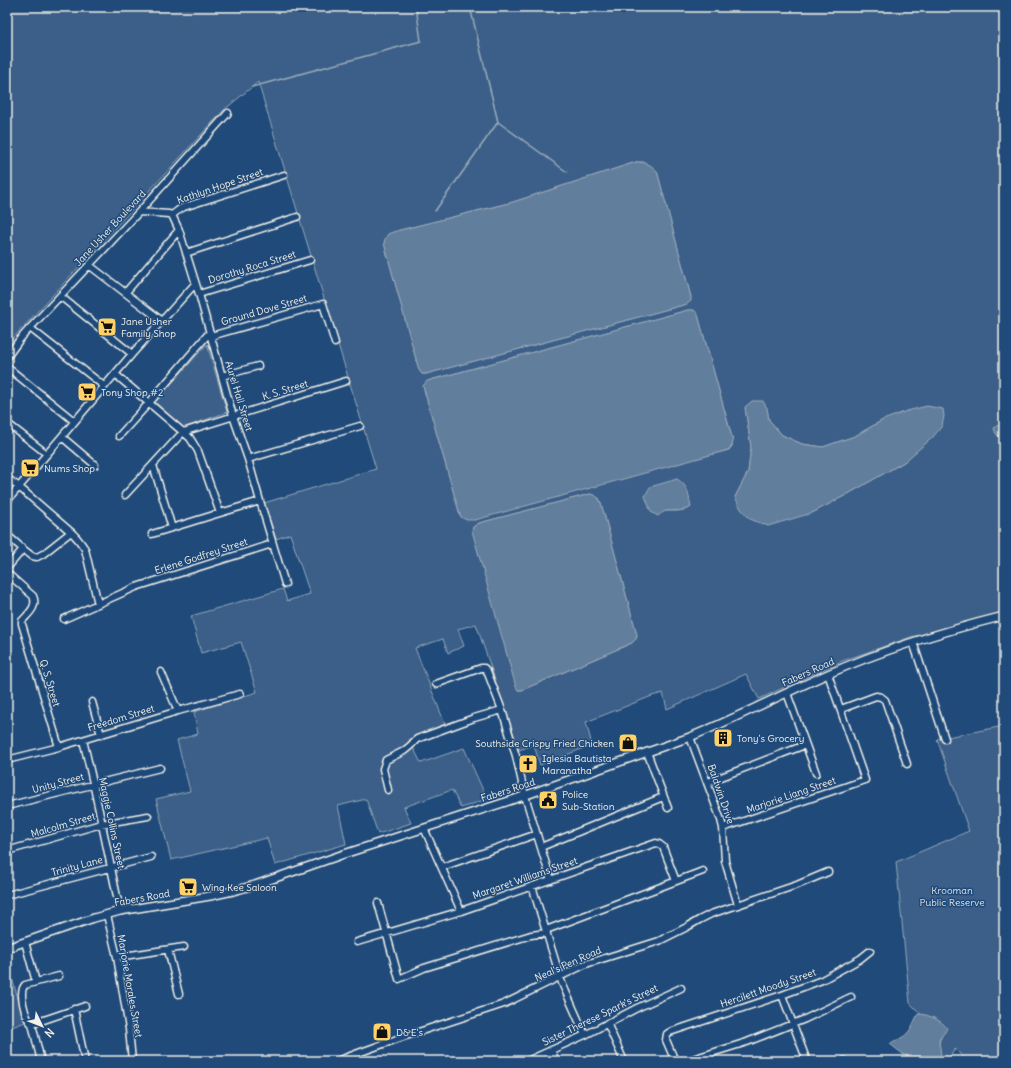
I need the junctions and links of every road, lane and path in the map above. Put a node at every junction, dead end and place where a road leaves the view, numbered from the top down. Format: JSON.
{"nodes":[{"id":1,"x":228,"y":113,"type":"dead end"},
{"id":2,"x":284,"y":174,"type":"dead end"},
{"id":3,"x":139,"y":212,"type":"junction"},
{"id":4,"x":172,"y":215,"type":"junction"},
{"id":5,"x":297,"y":217,"type":"dead end"},
{"id":6,"x":179,"y":230,"type":"junction"},
{"id":7,"x":186,"y":253,"type":"junction"},
{"id":8,"x":310,"y":260,"type":"dead end"},
{"id":9,"x":89,"y":265,"type":"junction"},
{"id":10,"x":195,"y":284,"type":"junction"},
{"id":11,"x":126,"y":292,"type":"junction"},
{"id":12,"x":199,"y":294,"type":"junction"},
{"id":13,"x":60,"y":296,"type":"junction"},
{"id":14,"x":162,"y":321,"type":"junction"},
{"id":15,"x":30,"y":328,"type":"junction"},
{"id":16,"x":210,"y":334,"type":"junction"},
{"id":17,"x":335,"y":343,"type":"dead end"},
{"id":18,"x":132,"y":354,"type":"junction"},
{"id":19,"x":7,"y":357,"type":"edge"},
{"id":20,"x":258,"y":366,"type":"dead end"},
{"id":21,"x":7,"y":367,"type":"edge"},
{"id":22,"x":115,"y":374,"type":"junction"},
{"id":23,"x":222,"y":376,"type":"junction"},
{"id":24,"x":346,"y":381,"type":"dead end"},
{"id":25,"x":104,"y":386,"type":"junction"},
{"id":26,"x":149,"y":403,"type":"junction"},
{"id":27,"x":233,"y":416,"type":"junction"},
{"id":28,"x":74,"y":421,"type":"junction"},
{"id":29,"x":7,"y":423,"type":"edge"},
{"id":30,"x":360,"y":426,"type":"dead end"},
{"id":31,"x":183,"y":432,"type":"junction"},
{"id":32,"x":119,"y":436,"type":"dead end"},
{"id":33,"x":62,"y":437,"type":"junction"},
{"id":34,"x":47,"y":454,"type":"junction"},
{"id":35,"x":248,"y":459,"type":"junction"},
{"id":36,"x":95,"y":465,"type":"dead end"},
{"id":37,"x":153,"y":465,"type":"junction"},
{"id":38,"x":7,"y":478,"type":"edge"},
{"id":39,"x":19,"y":487,"type":"junction"},
{"id":40,"x":126,"y":495,"type":"dead end"},
{"id":41,"x":7,"y":501,"type":"edge"},
{"id":42,"x":260,"y":501,"type":"junction"},
{"id":43,"x":220,"y":513,"type":"junction"},
{"id":44,"x":172,"y":528,"type":"junction"},
{"id":45,"x":71,"y":532,"type":"junction"},
{"id":46,"x":152,"y":534,"type":"dead end"},
{"id":47,"x":7,"y":536,"type":"edge"},
{"id":48,"x":272,"y":544,"type":"junction"},
{"id":49,"x":22,"y":549,"type":"junction"},
{"id":50,"x":7,"y":568,"type":"edge"},
{"id":51,"x":7,"y":573,"type":"edge"},
{"id":52,"x":285,"y":584,"type":"dead end"},
{"id":53,"x":98,"y":604,"type":"junction"},
{"id":54,"x":1004,"y":616,"type":"edge"},
{"id":55,"x":64,"y":619,"type":"dead end"},
{"id":56,"x":913,"y":642,"type":"junction"},
{"id":57,"x":161,"y":672,"type":"dead end"},
{"id":58,"x":828,"y":674,"type":"junction"},
{"id":59,"x":436,"y":684,"type":"dead end"},
{"id":60,"x":787,"y":692,"type":"junction"},
{"id":61,"x":240,"y":694,"type":"dead end"},
{"id":62,"x":92,"y":702,"type":"dead end"},
{"id":63,"x":502,"y":710,"type":"junction"},
{"id":64,"x":841,"y":710,"type":"junction"},
{"id":65,"x":178,"y":711,"type":"junction"},
{"id":66,"x":101,"y":735,"type":"junction"},
{"id":67,"x":690,"y":737,"type":"junction"},
{"id":68,"x":945,"y":739,"type":"dead end"},
{"id":69,"x":82,"y":740,"type":"junction"},
{"id":70,"x":805,"y":745,"type":"junction"},
{"id":71,"x":59,"y":747,"type":"junction"},
{"id":72,"x":647,"y":752,"type":"junction"},
{"id":73,"x":7,"y":760,"type":"edge"},
{"id":74,"x":907,"y":764,"type":"dead end"},
{"id":75,"x":160,"y":768,"type":"dead end"},
{"id":76,"x":816,"y":773,"type":"dead end"},
{"id":77,"x":708,"y":782,"type":"junction"},
{"id":78,"x":94,"y":784,"type":"junction"},
{"id":79,"x":388,"y":790,"type":"dead end"},
{"id":80,"x":525,"y":796,"type":"junction"},
{"id":81,"x":664,"y":797,"type":"junction"},
{"id":82,"x":7,"y":806,"type":"edge"},
{"id":83,"x":668,"y":808,"type":"dead end"},
{"id":84,"x":148,"y":816,"type":"dead end"},
{"id":85,"x":101,"y":824,"type":"junction"},
{"id":86,"x":424,"y":828,"type":"junction"},
{"id":87,"x":723,"y":828,"type":"junction"},
{"id":88,"x":536,"y":834,"type":"junction"},
{"id":89,"x":541,"y":847,"type":"junction"},
{"id":90,"x":7,"y":851,"type":"edge"},
{"id":91,"x":151,"y":857,"type":"dead end"},
{"id":92,"x":111,"y":867,"type":"junction"},
{"id":93,"x":442,"y":867,"type":"junction"},
{"id":94,"x":703,"y":872,"type":"dead end"},
{"id":95,"x":828,"y":872,"type":"dead end"},
{"id":96,"x":551,"y":880,"type":"junction"},
{"id":97,"x":676,"y":881,"type":"junction"},
{"id":98,"x":532,"y":886,"type":"junction"},
{"id":99,"x":7,"y":895,"type":"edge"},
{"id":100,"x":378,"y":902,"type":"dead end"},
{"id":101,"x":738,"y":904,"type":"junction"},
{"id":102,"x":120,"y":911,"type":"junction"},
{"id":103,"x":461,"y":911,"type":"junction"},
{"id":104,"x":107,"y":915,"type":"junction"},
{"id":105,"x":546,"y":931,"type":"junction"},
{"id":106,"x":386,"y":933,"type":"junction"},
{"id":107,"x":25,"y":942,"type":"junction"},
{"id":108,"x":357,"y":942,"type":"dead end"},
{"id":109,"x":184,"y":947,"type":"dead end"},
{"id":110,"x":7,"y":948,"type":"edge"},
{"id":111,"x":168,"y":950,"type":"junction"},
{"id":112,"x":870,"y":951,"type":"dead end"},
{"id":113,"x":117,"y":957,"type":"junction"},
{"id":114,"x":59,"y":976,"type":"dead end"},
{"id":115,"x":560,"y":977,"type":"junction"},
{"id":116,"x":36,"y":982,"type":"junction"},
{"id":117,"x":681,"y":988,"type":"dead end"},
{"id":118,"x":179,"y":994,"type":"dead end"},
{"id":119,"x":782,"y":995,"type":"junction"},
{"id":120,"x":850,"y":997,"type":"dead end"},
{"id":121,"x":86,"y":1006,"type":"dead end"},
{"id":122,"x":74,"y":1009,"type":"junction"},
{"id":123,"x":607,"y":1023,"type":"junction"},
{"id":124,"x":32,"y":1024,"type":"junction"},
{"id":125,"x":792,"y":1024,"type":"junction"},
{"id":126,"x":585,"y":1035,"type":"junction"},
{"id":127,"x":551,"y":1050,"type":"junction"},
{"id":128,"x":41,"y":1061,"type":"edge"},
{"id":129,"x":85,"y":1061,"type":"edge"},
{"id":130,"x":132,"y":1061,"type":"edge"},
{"id":131,"x":337,"y":1061,"type":"edge"},
{"id":132,"x":527,"y":1061,"type":"edge"},
{"id":133,"x":556,"y":1061,"type":"edge"},
{"id":134,"x":624,"y":1061,"type":"edge"},
{"id":135,"x":675,"y":1061,"type":"edge"},
{"id":136,"x":686,"y":1061,"type":"edge"},
{"id":137,"x":807,"y":1061,"type":"edge"}],
"edges":[{"from":1,"to":3,"type":"street","name":"Jane Usher Boulevard"},
{"from":2,"to":4,"type":"street","name":"Kathlyn Hope Street"},
{"from":3,"to":4,"type":"street","name":"Kathlyn Hope Street"},
{"from":3,"to":9,"type":"street","name":"Jane Usher Boulevard"},
{"from":4,"to":6,"type":"street","name":"Aurel Hall Street"},
{"from":5,"to":7,"type":"street"},
{"from":6,"to":7,"type":"street","name":"Aurel Hall Street"},
{"from":6,"to":11,"type":"street"},
{"from":7,"to":10,"type":"street","name":"Aurel Hall Street"},
{"from":8,"to":12,"type":"street","name":"Dorothy Roca Street"},
{"from":9,"to":11,"type":"street"},
{"from":9,"to":13,"type":"street","name":"Jane Usher Boulevard"},
{"from":10,"to":12,"type":"street","name":"Aurel Hall Street"},
{"from":10,"to":14,"type":"street"},
{"from":11,"to":14,"type":"street"},
{"from":12,"to":16,"type":"street","name":"Aurel Hall Street"},
{"from":13,"to":15,"type":"street","name":"Jane Usher Boulevard"},
{"from":13,"to":18,"type":"street"},
{"from":14,"to":18,"type":"street"},
{"from":15,"to":19,"type":"street","name":"Jane Usher Boulevard"},
{"from":15,"to":25,"type":"street"},
{"from":16,"to":17,"type":"street","name":"Ground Dove Street"},
{"from":16,"to":23,"type":"street","name":"Aurel Hall Street"},
{"from":16,"to":26,"type":"street","name":"Ground Dove Street"},
{"from":18,"to":22,"type":"street"},
{"from":20,"to":23,"type":"street"},
{"from":21,"to":28,"type":"street"},
{"from":22,"to":25,"type":"street"},
{"from":22,"to":26,"type":"street"},
{"from":23,"to":27,"type":"street","name":"Aurel Hall Street"},
{"from":24,"to":27,"type":"street","name":"K. S. Street"},
{"from":25,"to":28,"type":"street"},
{"from":26,"to":31,"type":"street"},
{"from":26,"to":32,"type":"street","name":"Ground Dove Street"},
{"from":27,"to":31,"type":"street","name":"K. S. Street"},
{"from":27,"to":35,"type":"street","name":"Aurel Hall Street"},
{"from":28,"to":33,"type":"street"},
{"from":29,"to":34,"type":"street"},
{"from":30,"to":35,"type":"street"},
{"from":31,"to":37,"type":"street"},
{"from":31,"to":43,"type":"street"},
{"from":33,"to":34,"type":"street"},
{"from":33,"to":36,"type":"street"},
{"from":34,"to":39,"type":"street"},
{"from":35,"to":42,"type":"street","name":"Aurel Hall Street"},
{"from":37,"to":40,"type":"street"},
{"from":37,"to":44,"type":"street"},
{"from":38,"to":39,"type":"street"},
{"from":39,"to":41,"type":"street"},
{"from":39,"to":45,"type":"street"},
{"from":42,"to":43,"type":"street"},
{"from":42,"to":48,"type":"street","name":"Aurel Hall Street"},
{"from":43,"to":44,"type":"street"},
{"from":44,"to":46,"type":"street"},
{"from":45,"to":49,"type":"street"},
{"from":45,"to":53,"type":"street"},
{"from":47,"to":49,"type":"street"},
{"from":48,"to":52,"type":"street","name":"Aurel Hall Street"},
{"from":48,"to":53,"type":"street","name":"Erlene Godfrey Street"},
{"from":49,"to":50,"type":"street"},
{"from":51,"to":71,"type":"street","name":"Q. S. Street"},
{"from":53,"to":55,"type":"street","name":"Erlene Godfrey Street"},
{"from":54,"to":56,"type":"main road","name":"Fabers Road"},
{"from":56,"to":58,"type":"main road","name":"Fabers Road"},
{"from":56,"to":68,"type":"street"},
{"from":57,"to":65,"type":"street"},
{"from":58,"to":60,"type":"main road","name":"Fabers Road"},
{"from":58,"to":64,"type":"street"},
{"from":59,"to":63,"type":"street"},
{"from":60,"to":67,"type":"main road","name":"Fabers Road"},
{"from":60,"to":70,"type":"street"},
{"from":61,"to":65,"type":"street","name":"Freedom Street"},
{"from":62,"to":66,"type":"street"},
{"from":63,"to":79,"type":"street"},
{"from":63,"to":80,"type":"street"},
{"from":64,"to":74,"type":"street"},
{"from":64,"to":87,"type":"street","name":"Marjorie Liang Street"},
{"from":65,"to":66,"type":"street","name":"Freedom Street"},
{"from":66,"to":69,"type":"street","name":"Freedom Street"},
{"from":67,"to":72,"type":"main road","name":"Fabers Road"},
{"from":67,"to":77,"type":"street","name":"Baldwin Drive"},
{"from":69,"to":71,"type":"street","name":"Freedom Street"},
{"from":69,"to":78,"type":"street","name":"Maggie Collins Street"},
{"from":70,"to":76,"type":"street"},
{"from":70,"to":77,"type":"street"},
{"from":71,"to":73,"type":"street","name":"Freedom Street"},
{"from":72,"to":80,"type":"main road","name":"Fabers Road"},
{"from":72,"to":81,"type":"street"},
{"from":75,"to":78,"type":"street","name":"Unity Street"},
{"from":77,"to":87,"type":"street","name":"Baldwin Drive"},
{"from":78,"to":82,"type":"street","name":"Unity Street"},
{"from":78,"to":85,"type":"street","name":"Maggie Collins Street"},
{"from":80,"to":86,"type":"main road","name":"Fabers Road"},
{"from":80,"to":88,"type":"street"},
{"from":81,"to":83,"type":"street"},
{"from":81,"to":89,"type":"street"},
{"from":84,"to":85,"type":"street","name":"Malcolm Street"},
{"from":85,"to":90,"type":"street","name":"Malcolm Street"},
{"from":85,"to":92,"type":"street","name":"Maggie Collins Street"},
{"from":86,"to":93,"type":"street"},
{"from":86,"to":102,"type":"main road","name":"Fabers Road"},
{"from":87,"to":101,"type":"street","name":"Baldwin Drive"},
{"from":88,"to":89,"type":"street"},
{"from":88,"to":93,"type":"street"},
{"from":89,"to":96,"type":"street"},
{"from":91,"to":92,"type":"street","name":"Trinity Lane"},
{"from":92,"to":99,"type":"street","name":"Trinity Lane"},
{"from":92,"to":102,"type":"street","name":"Maggie Collins Street"},
{"from":93,"to":103,"type":"street"},
{"from":94,"to":97,"type":"street"},
{"from":95,"to":101,"type":"street","name":"Neal's Pen Road"},
{"from":96,"to":97,"type":"street","name":"Margaret Williams Street"},
{"from":96,"to":98,"type":"street","name":"Margaret Williams Street"},
{"from":97,"to":105,"type":"street"},
{"from":98,"to":103,"type":"street","name":"Margaret Williams Street"},
{"from":98,"to":105,"type":"street"},
{"from":100,"to":106,"type":"street"},
{"from":101,"to":115,"type":"street","name":"Neal's Pen Road"},
{"from":102,"to":104,"type":"main road","name":"Fabers Road"},
{"from":103,"to":106,"type":"street","name":"Margaret Williams Street"},
{"from":104,"to":107,"type":"main road","name":"Fabers Road"},
{"from":104,"to":113,"type":"street","name":"Marjorie Morales Street"},
{"from":105,"to":106,"type":"street"},
{"from":105,"to":115,"type":"street"},
{"from":106,"to":108,"type":"street","name":"Margaret Williams Street"},
{"from":107,"to":110,"type":"main road","name":"Fabers Road"},
{"from":107,"to":116,"type":"street"},
{"from":109,"to":111,"type":"street"},
{"from":111,"to":113,"type":"street"},
{"from":111,"to":118,"type":"street"},
{"from":112,"to":119,"type":"street","name":"Hercilett Moody Street"},
{"from":113,"to":130,"type":"street","name":"Marjorie Morales Street"},
{"from":114,"to":116,"type":"street"},
{"from":115,"to":126,"type":"street"},
{"from":115,"to":131,"type":"street","name":"Neal's Pen Road"},
{"from":116,"to":124,"type":"street"},
{"from":117,"to":123,"type":"street","name":"Sister Therese Spark's Street"},
{"from":119,"to":125,"type":"street"},
{"from":119,"to":135,"type":"street","name":"Hercilett Moody Street"},
{"from":120,"to":125,"type":"street"},
{"from":121,"to":122,"type":"street"},
{"from":122,"to":124,"type":"street"},
{"from":122,"to":129,"type":"street"},
{"from":123,"to":126,"type":"street","name":"Sister Therese Spark's Street"},
{"from":123,"to":134,"type":"street"},
{"from":124,"to":128,"type":"street"},
{"from":125,"to":136,"type":"street"},
{"from":125,"to":137,"type":"street"},
{"from":126,"to":127,"type":"street","name":"Sister Therese Spark's Street"},
{"from":127,"to":132,"type":"street","name":"Sister Therese Spark's Street"},
{"from":127,"to":133,"type":"street"}]}
